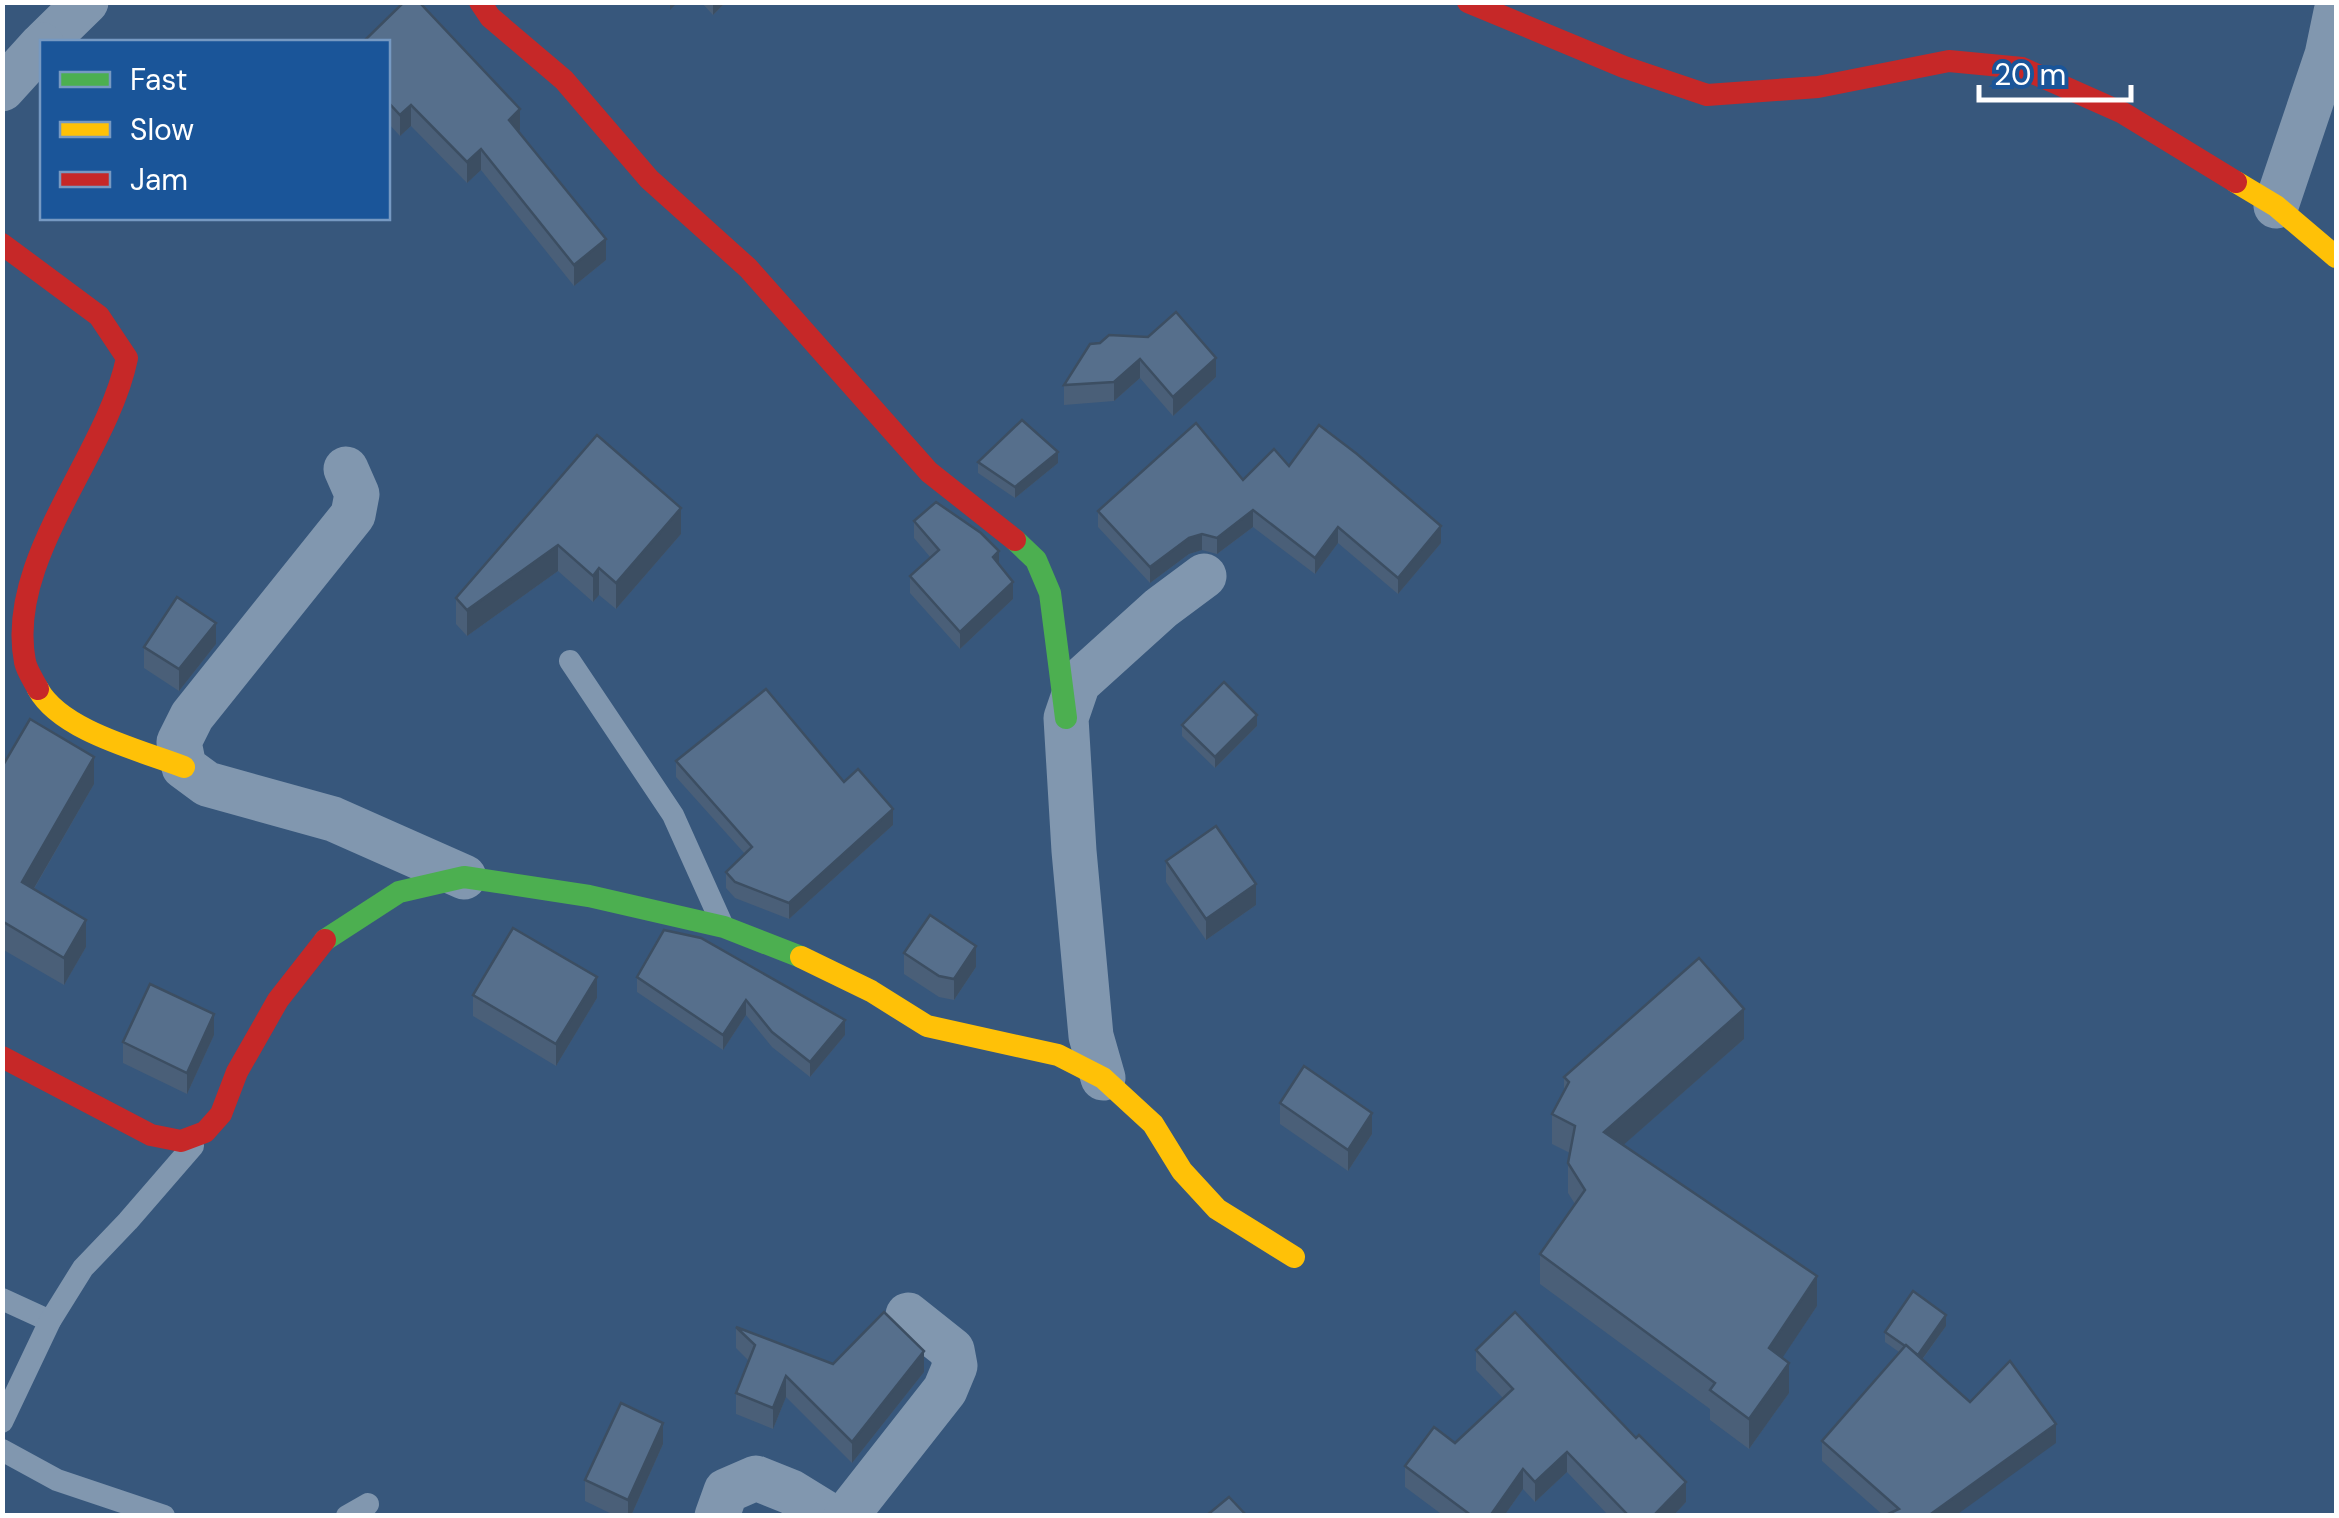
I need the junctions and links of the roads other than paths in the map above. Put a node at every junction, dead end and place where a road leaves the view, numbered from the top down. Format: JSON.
{"nodes":[{"id":1,"x":86,"y":2,"type":"edge"},
{"id":2,"x":480,"y":2,"type":"edge"},
{"id":3,"x":1468,"y":2,"type":"edge"},
{"id":4,"x":2336,"y":12,"type":"edge"},
{"id":5,"x":48,"y":40,"type":"edge"},
{"id":6,"x":40,"y":48,"type":"edge"},
{"id":7,"x":2,"y":89,"type":"edge"},
{"id":8,"x":2276,"y":206,"type":"junction"},
{"id":9,"x":2,"y":244,"type":"edge"},
{"id":10,"x":2336,"y":257,"type":"edge"},
{"id":11,"x":346,"y":469,"type":"dead end"},
{"id":12,"x":1204,"y":576,"type":"dead end"},
{"id":13,"x":570,"y":660,"type":"dead end"},
{"id":14,"x":1066,"y":718,"type":"junction"},
{"id":15,"x":184,"y":767,"type":"junction"},
{"id":16,"x":464,"y":878,"type":"junction"},
{"id":17,"x":724,"y":927,"type":"junction"},
{"id":18,"x":2,"y":1057,"type":"edge"},
{"id":19,"x":1104,"y":1078,"type":"junction"},
{"id":20,"x":205,"y":1132,"type":"junction"},
{"id":21,"x":1294,"y":1257,"type":"dead end"},
{"id":22,"x":2,"y":1299,"type":"edge"},
{"id":23,"x":908,"y":1315,"type":"dead end"},
{"id":24,"x":50,"y":1321,"type":"junction"},
{"id":25,"x":2,"y":1422,"type":"edge"},
{"id":26,"x":2,"y":1450,"type":"edge"},
{"id":27,"x":164,"y":1516,"type":"edge"},
{"id":28,"x":717,"y":1516,"type":"edge"},
{"id":29,"x":830,"y":1516,"type":"edge"},
{"id":30,"x":846,"y":1516,"type":"edge"}],
"edges":[{"from":1,"to":5,"type":"street"},
{"from":2,"to":14,"type":"street"},
{"from":3,"to":8,"type":"street"},
{"from":4,"to":8,"type":"street"},
{"from":6,"to":7,"type":"street"},
{"from":8,"to":10,"type":"street"},
{"from":9,"to":15,"type":"street"},
{"from":11,"to":15,"type":"street"},
{"from":12,"to":14,"type":"street"},
{"from":13,"to":17,"type":"lane"},
{"from":14,"to":19,"type":"street"},
{"from":15,"to":16,"type":"street"},
{"from":16,"to":17,"type":"street"},
{"from":16,"to":20,"type":"street"},
{"from":17,"to":19,"type":"street"},
{"from":18,"to":20,"type":"street"},
{"from":19,"to":21,"type":"street"},
{"from":20,"to":24,"type":"lane"},
{"from":22,"to":24,"type":"lane"},
{"from":23,"to":30,"type":"street"},
{"from":24,"to":25,"type":"lane"},
{"from":26,"to":27,"type":"lane"},
{"from":28,"to":29,"type":"street"}]}
